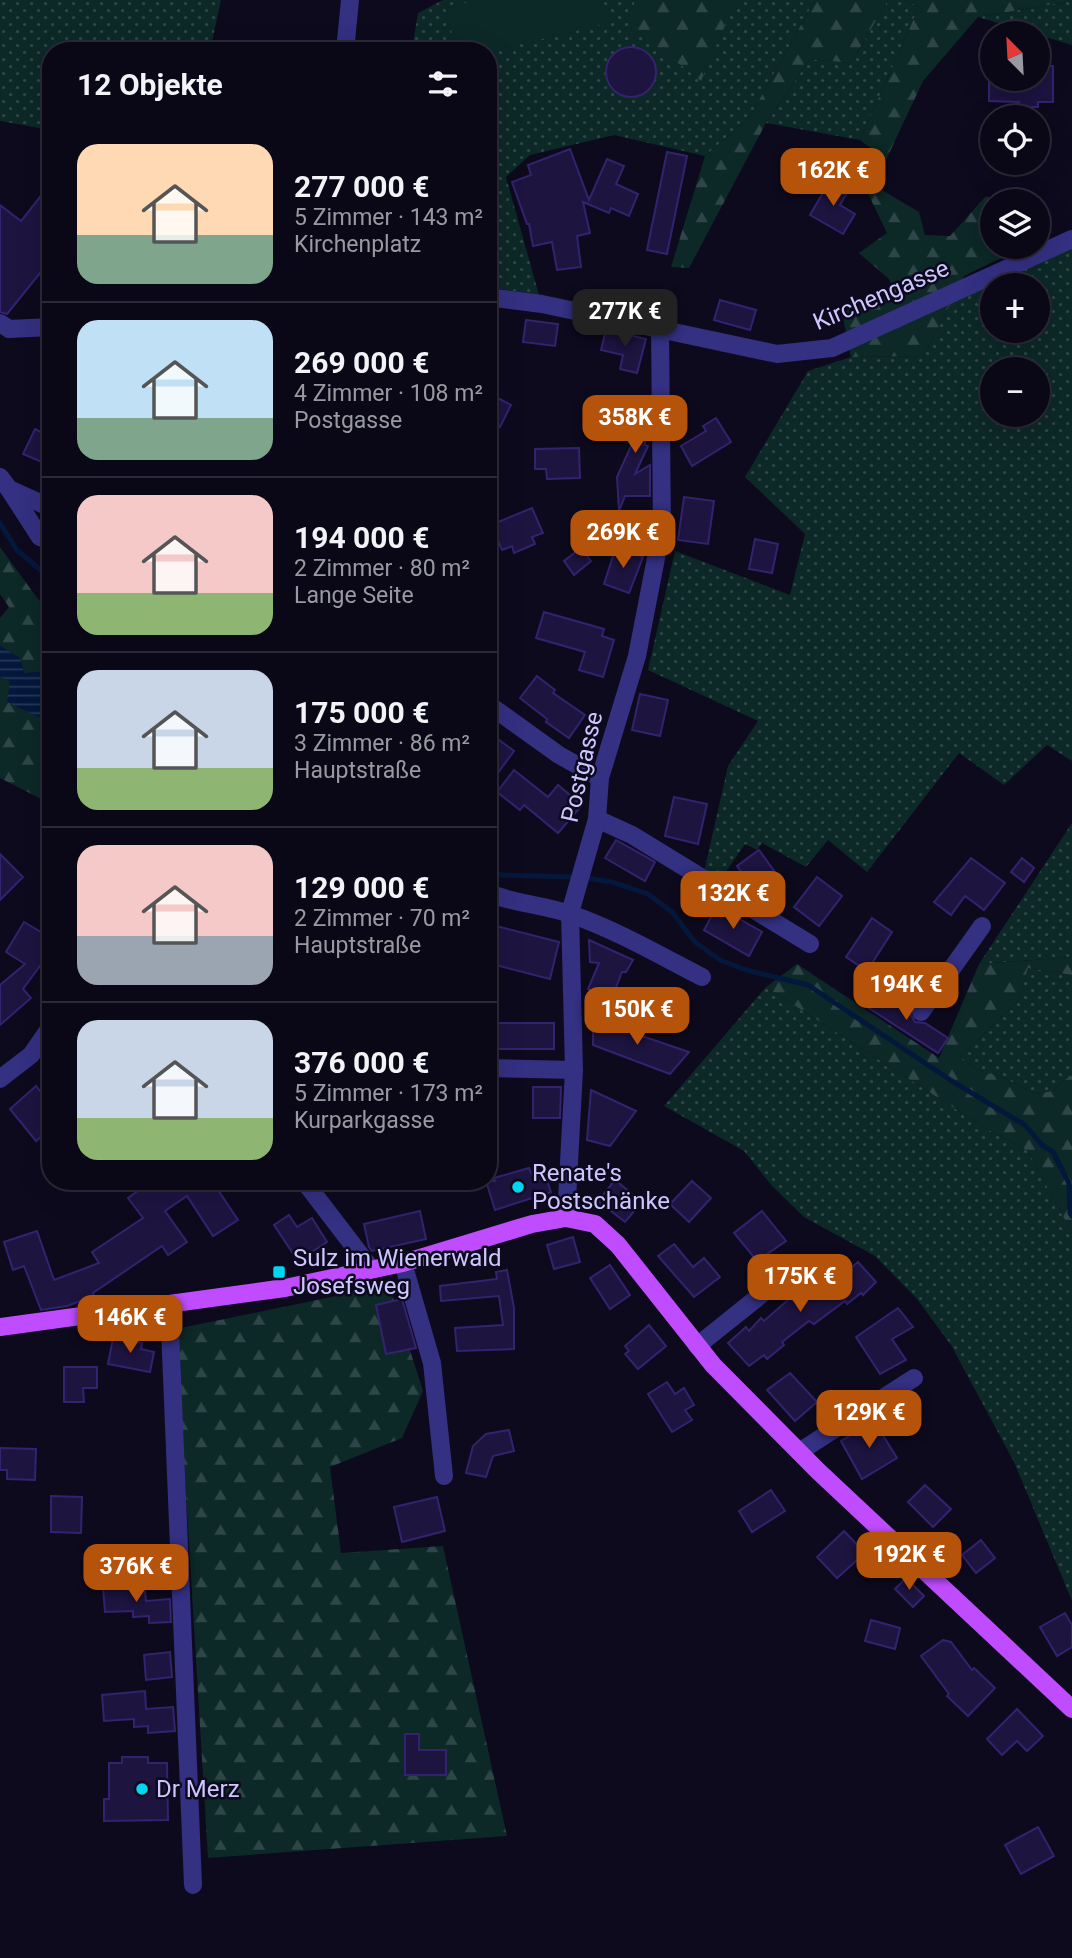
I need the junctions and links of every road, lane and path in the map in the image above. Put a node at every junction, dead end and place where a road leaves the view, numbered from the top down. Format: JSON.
{"nodes":[{"id":1,"x":350,"y":0,"type":"edge"},
{"id":2,"x":346,"y":42,"type":"edge"},
{"id":3,"x":1072,"y":239,"type":"edge"},
{"id":4,"x":497,"y":298,"type":"edge"},
{"id":5,"x":0,"y":323,"type":"edge"},
{"id":6,"x":42,"y":327,"type":"edge"},
{"id":7,"x":660,"y":329,"type":"junction"},
{"id":8,"x":5,"y":483,"type":"edge"},
{"id":9,"x":42,"y":503,"type":"edge"},
{"id":10,"x":42,"y":538,"type":"edge"},
{"id":11,"x":497,"y":710,"type":"edge"},
{"id":12,"x":600,"y":778,"type":"junction"},
{"id":13,"x":597,"y":819,"type":"junction"},
{"id":14,"x":497,"y":896,"type":"edge"},
{"id":15,"x":570,"y":913,"type":"junction"},
{"id":16,"x":982,"y":926,"type":"dead end"},
{"id":17,"x":810,"y":944,"type":"dead end"},
{"id":18,"x":702,"y":977,"type":"dead end"},
{"id":19,"x":921,"y":1012,"type":"dead end"},
{"id":20,"x":42,"y":1039,"type":"edge"},
{"id":21,"x":497,"y":1068,"type":"edge"},
{"id":22,"x":574,"y":1070,"type":"junction"},
{"id":23,"x":0,"y":1079,"type":"edge"},
{"id":24,"x":311,"y":1190,"type":"edge"},
{"id":25,"x":566,"y":1218,"type":"junction"},
{"id":26,"x":403,"y":1263,"type":"junction"},
{"id":27,"x":372,"y":1270,"type":"junction"},
{"id":28,"x":777,"y":1282,"type":"dead end"},
{"id":29,"x":169,"y":1305,"type":"junction"},
{"id":30,"x":0,"y":1328,"type":"edge"},
{"id":31,"x":697,"y":1346,"type":"junction"},
{"id":32,"x":914,"y":1378,"type":"dead end"},
{"id":33,"x":799,"y":1452,"type":"junction"},
{"id":34,"x":444,"y":1476,"type":"dead end"},
{"id":35,"x":1072,"y":1709,"type":"edge"},
{"id":36,"x":193,"y":1885,"type":"dead end"}],
"edges":[{"from":1,"to":2,"type":"street"},
{"from":3,"to":7,"type":"street","name":"Kirchengasse"},
{"from":4,"to":7,"type":"street","name":"Kirchengasse"},
{"from":5,"to":6,"type":"street"},
{"from":7,"to":12,"type":"street","name":"Postgasse"},
{"from":8,"to":9,"type":"street"},
{"from":8,"to":10,"type":"street"},
{"from":11,"to":12,"type":"street"},
{"from":12,"to":13,"type":"street","name":"Postgasse"},
{"from":13,"to":15,"type":"street","name":"Postgasse"},
{"from":13,"to":17,"type":"street"},
{"from":14,"to":15,"type":"street"},
{"from":15,"to":18,"type":"street"},
{"from":15,"to":22,"type":"street","name":"Postgasse"},
{"from":16,"to":19,"type":"street"},
{"from":20,"to":23,"type":"street"},
{"from":21,"to":22,"type":"street"},
{"from":22,"to":25,"type":"street","name":"Postgasse"},
{"from":24,"to":27,"type":"street"},
{"from":25,"to":26,"type":"main road"},
{"from":25,"to":31,"type":"main road"},
{"from":26,"to":27,"type":"main road"},
{"from":26,"to":34,"type":"street"},
{"from":27,"to":29,"type":"main road"},
{"from":28,"to":31,"type":"street"},
{"from":29,"to":30,"type":"main road"},
{"from":29,"to":36,"type":"street"},
{"from":31,"to":33,"type":"main road"},
{"from":32,"to":33,"type":"street"},
{"from":33,"to":35,"type":"main road"}]}
